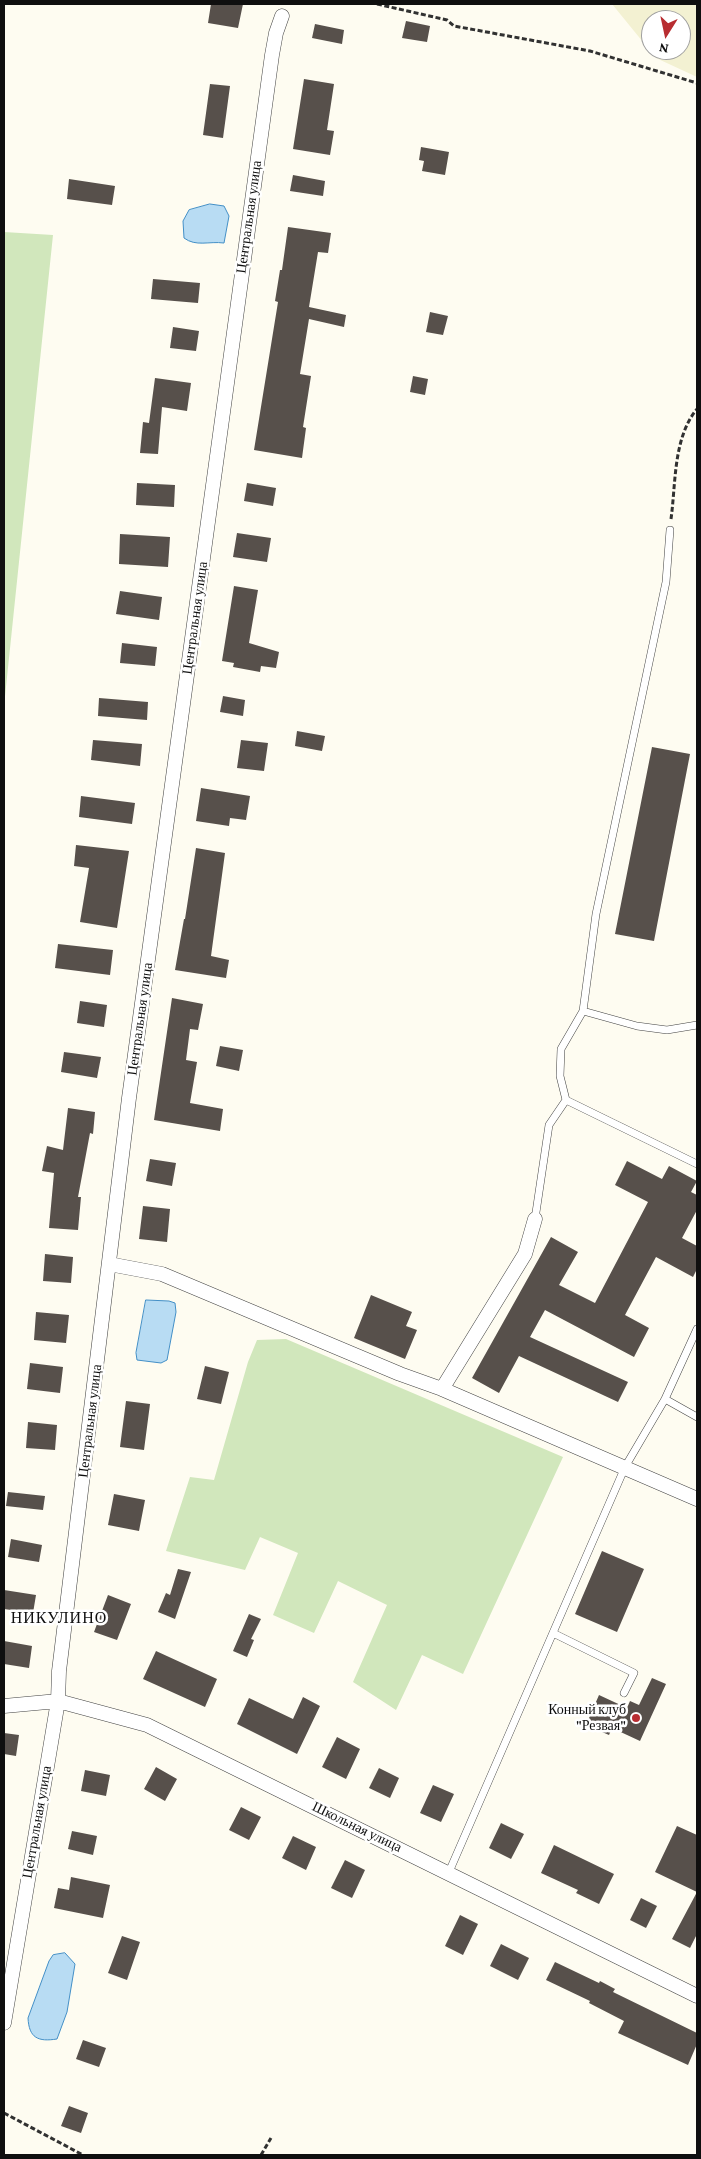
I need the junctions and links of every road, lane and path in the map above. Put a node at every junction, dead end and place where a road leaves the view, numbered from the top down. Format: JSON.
{"nodes":[{"id":1,"x":377,"y":4,"type":"edge"},
{"id":2,"x":282,"y":16,"type":"dead end"},
{"id":3,"x":697,"y":83,"type":"edge"},
{"id":4,"x":697,"y":409,"type":"edge"},
{"id":5,"x":670,"y":530,"type":"joint"},
{"id":6,"x":583,"y":1011,"type":"junction"},
{"id":7,"x":697,"y":1025,"type":"edge"},
{"id":8,"x":566,"y":1100,"type":"junction"},
{"id":9,"x":697,"y":1164,"type":"edge"},
{"id":10,"x":535,"y":1219,"type":"joint"},
{"id":11,"x":109,"y":1264,"type":"junction"},
{"id":12,"x":697,"y":1329,"type":"edge"},
{"id":13,"x":442,"y":1389,"type":"junction"},
{"id":14,"x":665,"y":1399,"type":"junction"},
{"id":15,"x":697,"y":1417,"type":"edge"},
{"id":16,"x":625,"y":1467,"type":"junction"},
{"id":17,"x":697,"y":1499,"type":"edge"},
{"id":18,"x":553,"y":1633,"type":"junction"},
{"id":19,"x":624,"y":1693,"type":"dead end"},
{"id":20,"x":58,"y":1701,"type":"junction"},
{"id":21,"x":4,"y":1706,"type":"edge"},
{"id":22,"x":449,"y":1872,"type":"junction"},
{"id":23,"x":697,"y":1996,"type":"edge"},
{"id":24,"x":4,"y":2023,"type":"edge"},
{"id":25,"x":4,"y":2113,"type":"edge"},
{"id":26,"x":271,"y":2138,"type":"dead end"},
{"id":27,"x":83,"y":2155,"type":"edge"},
{"id":28,"x":261,"y":2155,"type":"edge"}],
"edges":[{"from":1,"to":3,"type":"path"},
{"from":2,"to":11,"type":"street","name":"Центральная улица"},
{"from":4,"to":5,"type":"path"},
{"from":5,"to":6,"type":"lane"},
{"from":6,"to":7,"type":"lane"},
{"from":6,"to":8,"type":"lane"},
{"from":8,"to":9,"type":"lane"},
{"from":8,"to":10,"type":"lane"},
{"from":10,"to":13,"type":"street"},
{"from":11,"to":13,"type":"street"},
{"from":11,"to":20,"type":"street","name":"Центральная улица"},
{"from":12,"to":14,"type":"lane"},
{"from":13,"to":16,"type":"street"},
{"from":14,"to":15,"type":"lane"},
{"from":14,"to":16,"type":"lane"},
{"from":16,"to":17,"type":"street"},
{"from":16,"to":18,"type":"lane"},
{"from":18,"to":19,"type":"lane"},
{"from":18,"to":22,"type":"lane"},
{"from":20,"to":21,"type":"street","name":"Школьная улица"},
{"from":20,"to":22,"type":"street","name":"Школьная улица"},
{"from":20,"to":24,"type":"street","name":"Центральная улица"},
{"from":22,"to":23,"type":"street","name":"Школьная улица"},
{"from":25,"to":27,"type":"path"},
{"from":26,"to":28,"type":"path"}]}
